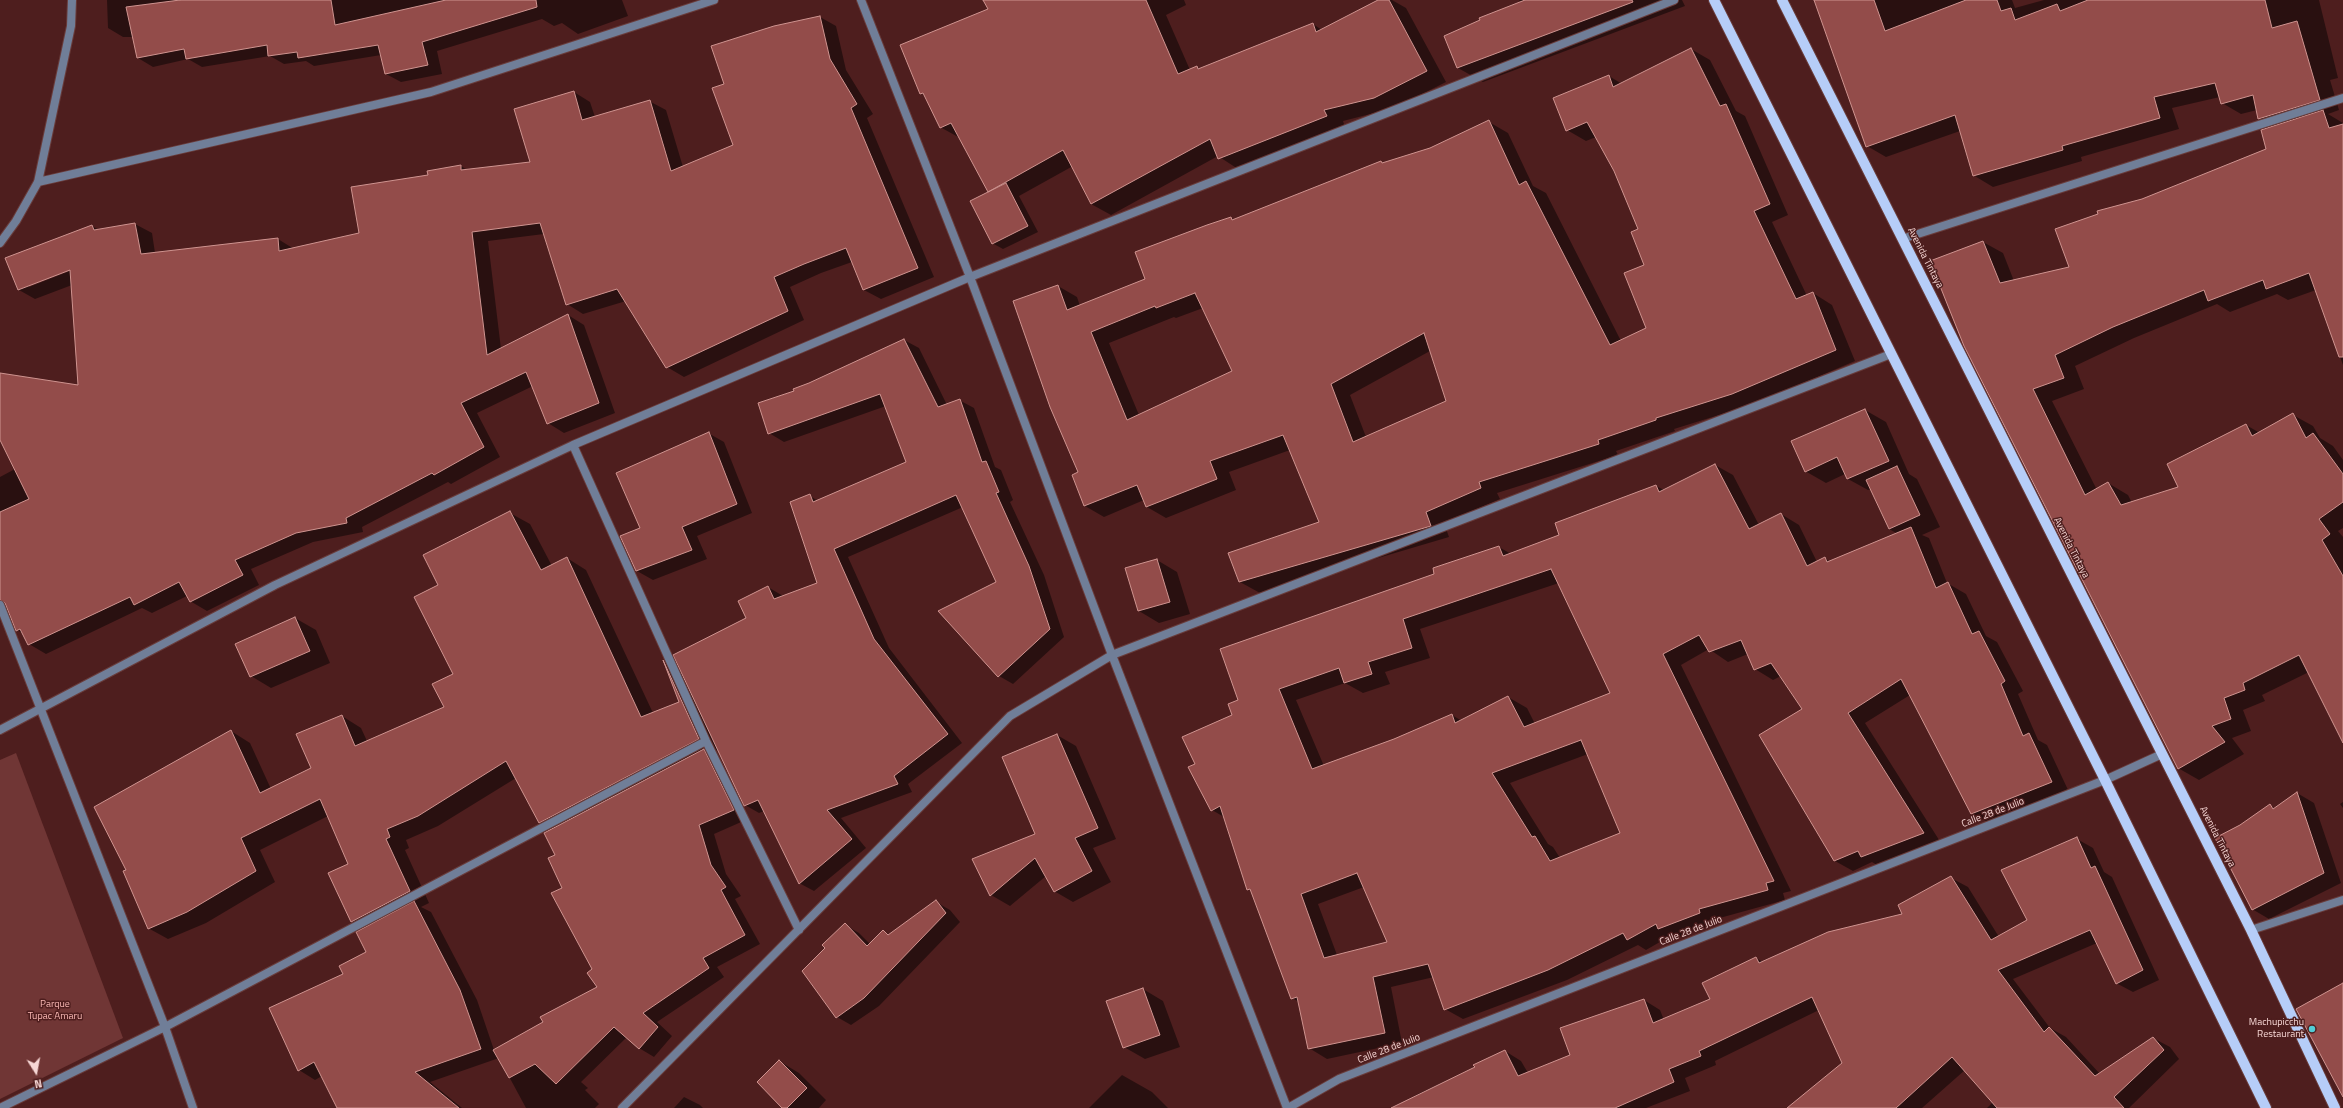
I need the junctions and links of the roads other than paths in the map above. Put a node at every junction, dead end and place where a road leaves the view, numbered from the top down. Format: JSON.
{"nodes":[{"id":1,"x":72,"y":0,"type":"edge"},
{"id":2,"x":714,"y":0,"type":"edge"},
{"id":3,"x":862,"y":0,"type":"edge"},
{"id":4,"x":1674,"y":0,"type":"edge"},
{"id":5,"x":1714,"y":0,"type":"edge"},
{"id":6,"x":1782,"y":0,"type":"edge"},
{"id":7,"x":2343,"y":98,"type":"edge"},
{"id":8,"x":38,"y":182,"type":"junction"},
{"id":9,"x":1902,"y":239,"type":"junction"},
{"id":10,"x":0,"y":244,"type":"edge"},
{"id":11,"x":970,"y":278,"type":"junction"},
{"id":12,"x":1891,"y":354,"type":"junction"},
{"id":13,"x":573,"y":445,"type":"junction"},
{"id":14,"x":0,"y":605,"type":"edge"},
{"id":15,"x":1112,"y":655,"type":"junction"},
{"id":16,"x":41,"y":709,"type":"junction"},
{"id":17,"x":0,"y":730,"type":"edge"},
{"id":18,"x":706,"y":741,"type":"junction"},
{"id":19,"x":2162,"y":754,"type":"junction"},
{"id":20,"x":2105,"y":780,"type":"junction"},
{"id":21,"x":2343,"y":900,"type":"edge"},
{"id":22,"x":799,"y":930,"type":"junction"},
{"id":23,"x":2251,"y":930,"type":"junction"},
{"id":24,"x":165,"y":1026,"type":"junction"},
{"id":25,"x":0,"y":1108,"type":"edge"},
{"id":26,"x":193,"y":1108,"type":"edge"},
{"id":27,"x":622,"y":1108,"type":"edge"},
{"id":28,"x":1288,"y":1108,"type":"edge"},
{"id":29,"x":2266,"y":1108,"type":"edge"},
{"id":30,"x":2335,"y":1108,"type":"edge"}],
"edges":[{"from":1,"to":8,"type":"street"},
{"from":2,"to":8,"type":"street"},
{"from":3,"to":11,"type":"street"},
{"from":4,"to":11,"type":"street"},
{"from":5,"to":12,"type":"main road"},
{"from":6,"to":9,"type":"main road","name":"Avenida Tintaya"},
{"from":7,"to":9,"type":"street"},
{"from":8,"to":10,"type":"street"},
{"from":9,"to":19,"type":"main road","name":"Avenida Tintaya"},
{"from":11,"to":13,"type":"street"},
{"from":11,"to":15,"type":"street"},
{"from":12,"to":15,"type":"street"},
{"from":12,"to":20,"type":"main road"},
{"from":13,"to":16,"type":"street"},
{"from":13,"to":18,"type":"street"},
{"from":14,"to":16,"type":"street"},
{"from":15,"to":22,"type":"street"},
{"from":15,"to":28,"type":"street"},
{"from":16,"to":17,"type":"street"},
{"from":16,"to":24,"type":"street"},
{"from":18,"to":22,"type":"street"},
{"from":18,"to":24,"type":"street"},
{"from":19,"to":20,"type":"street","name":"Calle 28 de Julio"},
{"from":19,"to":23,"type":"main road","name":"Avenida Tintaya"},
{"from":20,"to":28,"type":"street","name":"Calle 28 de Julio"},
{"from":20,"to":29,"type":"main road"},
{"from":21,"to":23,"type":"street"},
{"from":22,"to":27,"type":"street"},
{"from":23,"to":30,"type":"main road","name":"Avenida Tintaya"},
{"from":24,"to":25,"type":"street"},
{"from":24,"to":26,"type":"street"}]}
